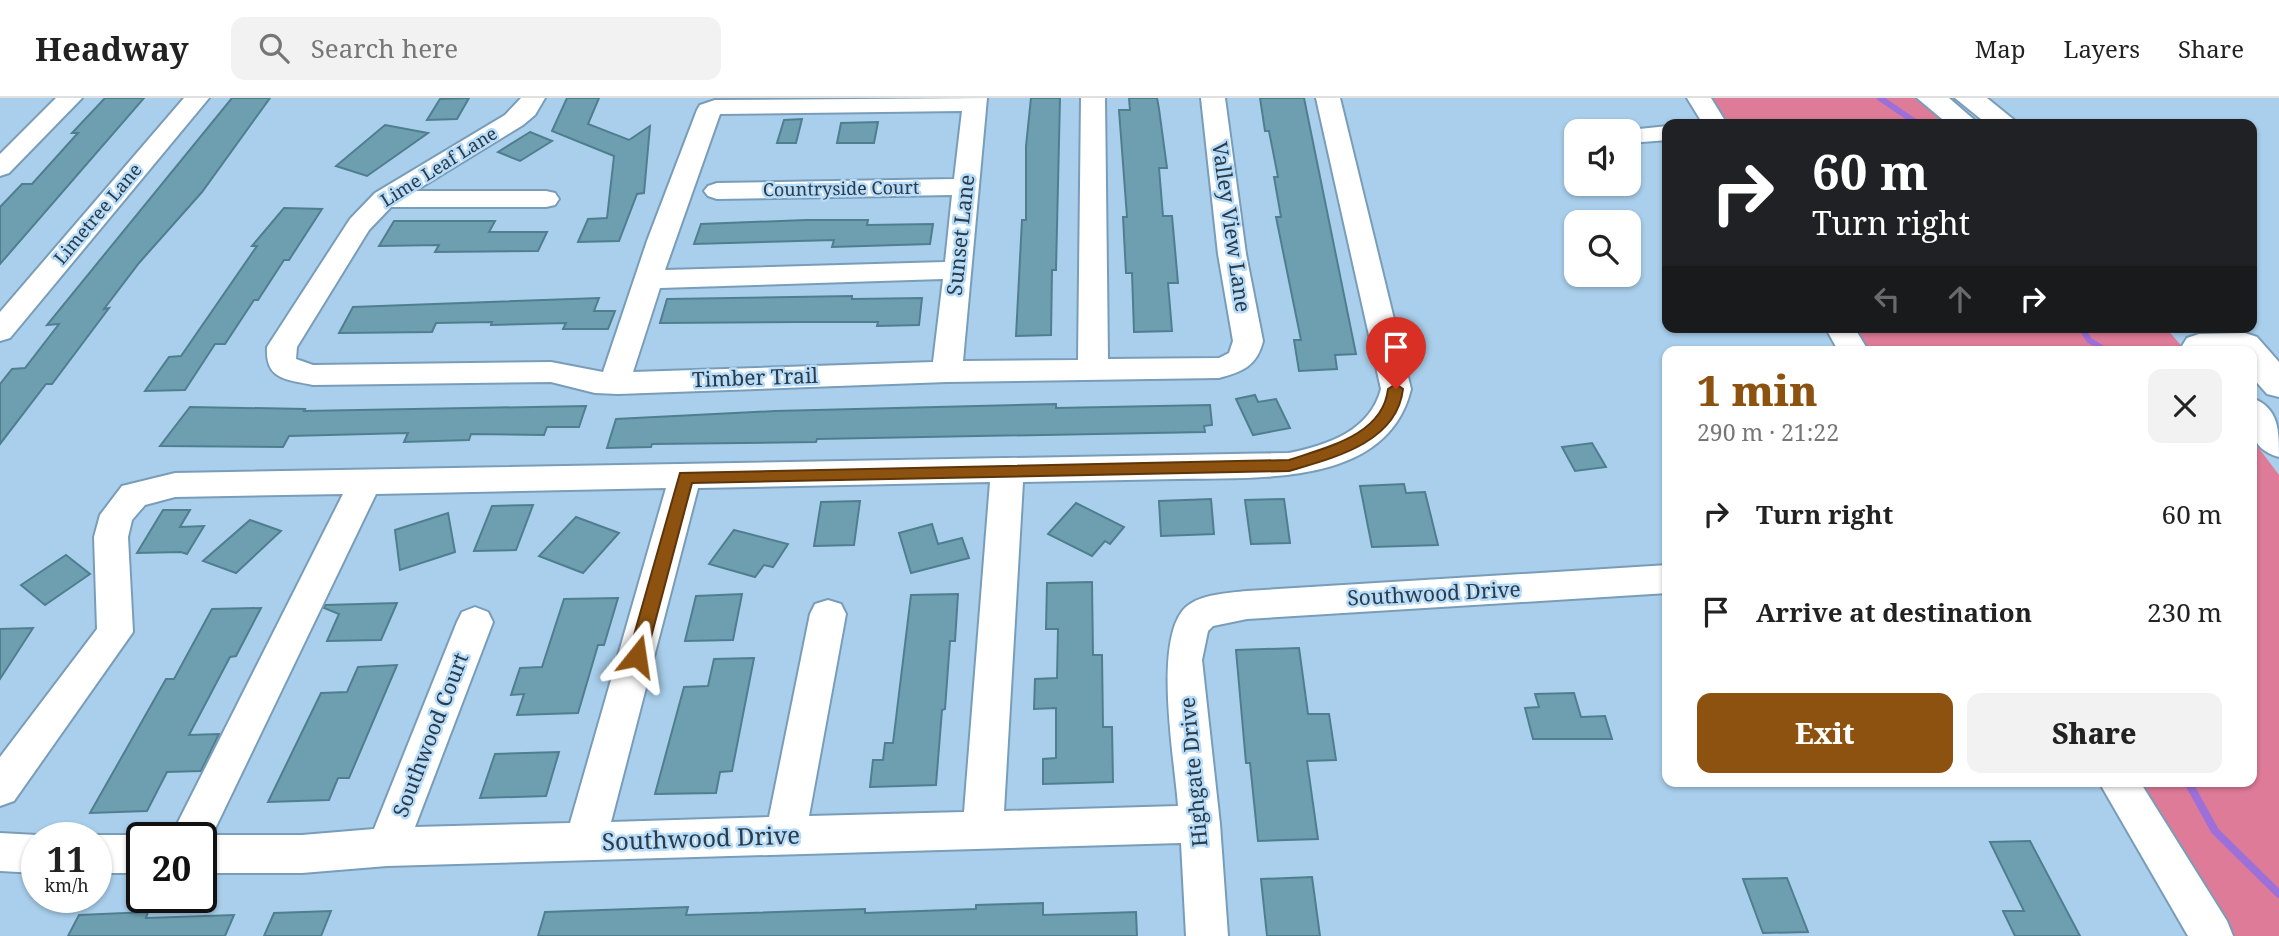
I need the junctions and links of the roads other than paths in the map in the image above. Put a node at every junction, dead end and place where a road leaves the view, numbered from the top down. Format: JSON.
{"nodes":[{"id":1,"x":70,"y":98,"type":"edge"},
{"id":2,"x":197,"y":98,"type":"edge"},
{"id":3,"x":533,"y":98,"type":"edge"},
{"id":4,"x":1093,"y":98,"type":"edge"},
{"id":5,"x":1213,"y":98,"type":"edge"},
{"id":6,"x":1328,"y":98,"type":"edge"},
{"id":7,"x":1699,"y":98,"type":"edge"},
{"id":8,"x":1931,"y":98,"type":"edge"},
{"id":9,"x":1969,"y":98,"type":"edge"},
{"id":10,"x":975,"y":101,"type":"edge"},
{"id":11,"x":1712,"y":119,"type":"edge"},
{"id":12,"x":1958,"y":119,"type":"edge"},
{"id":13,"x":1998,"y":119,"type":"edge"},
{"id":14,"x":1662,"y":133,"type":"edge"},
{"id":15,"x":1641,"y":135,"type":"edge"},
{"id":16,"x":0,"y":168,"type":"edge"},
{"id":17,"x":966,"y":187,"type":"junction"},
{"id":18,"x":717,"y":191,"type":"dead end"},
{"id":19,"x":384,"y":199,"type":"junction"},
{"id":20,"x":546,"y":199,"type":"dead end"},
{"id":21,"x":957,"y":270,"type":"junction"},
{"id":22,"x":648,"y":279,"type":"junction"},
{"id":23,"x":0,"y":331,"type":"edge"},
{"id":24,"x":2195,"y":342,"type":"edge"},
{"id":25,"x":2244,"y":345,"type":"edge"},
{"id":26,"x":282,"y":347,"type":"joint"},
{"id":27,"x":1245,"y":355,"type":"joint"},
{"id":28,"x":2257,"y":360,"type":"edge"},
{"id":29,"x":1093,"y":370,"type":"junction"},
{"id":30,"x":947,"y":372,"type":"junction"},
{"id":31,"x":614,"y":383,"type":"junction"},
{"id":32,"x":2279,"y":385,"type":"edge"},
{"id":33,"x":2257,"y":417,"type":"edge"},
{"id":34,"x":2279,"y":444,"type":"edge"},
{"id":35,"x":1007,"y":471,"type":"junction"},
{"id":36,"x":685,"y":477,"type":"junction"},
{"id":37,"x":364,"y":484,"type":"junction"},
{"id":38,"x":1662,"y":579,"type":"edge"},
{"id":39,"x":1201,"y":613,"type":"joint"},
{"id":40,"x":828,"y":614,"type":"dead end"},
{"id":41,"x":475,"y":622,"type":"dead end"},
{"id":42,"x":2121,"y":787,"type":"edge"},
{"id":43,"x":0,"y":788,"type":"edge"},
{"id":44,"x":198,"y":822,"type":"edge"},
{"id":45,"x":1200,"y":824,"type":"junction"},
{"id":46,"x":983,"y":831,"type":"junction"},
{"id":47,"x":785,"y":837,"type":"junction"},
{"id":48,"x":585,"y":842,"type":"junction"},
{"id":49,"x":387,"y":847,"type":"junction"},
{"id":50,"x":0,"y":852,"type":"edge"},
{"id":51,"x":21,"y":853,"type":"edge"},
{"id":52,"x":217,"y":854,"type":"edge"},
{"id":53,"x":1207,"y":936,"type":"edge"},
{"id":54,"x":2212,"y":936,"type":"edge"}],
"edges":[{"from":1,"to":16,"type":"street"},
{"from":2,"to":23,"type":"street","name":"Limetree Lane"},
{"from":3,"to":19,"type":"street","name":"Lime Leaf Lane"},
{"from":4,"to":29,"type":"street"},
{"from":5,"to":27,"type":"street","name":"Valley View Lane"},
{"from":6,"to":35,"type":"street"},
{"from":7,"to":11,"type":"street"},
{"from":8,"to":12,"type":"main road"},
{"from":9,"to":13,"type":"main road"},
{"from":10,"to":17,"type":"street","name":"Sunset Lane"},
{"from":10,"to":22,"type":"street"},
{"from":14,"to":15,"type":"street"},
{"from":17,"to":18,"type":"street","name":"Countryside Court"},
{"from":17,"to":21,"type":"street","name":"Sunset Lane"},
{"from":19,"to":20,"type":"street"},
{"from":19,"to":26,"type":"street","name":"Lime Leaf Lane"},
{"from":21,"to":22,"type":"street"},
{"from":21,"to":30,"type":"street","name":"Sunset Lane"},
{"from":22,"to":31,"type":"street"},
{"from":24,"to":25,"type":"main road"},
{"from":26,"to":31,"type":"street","name":"Timber Trail"},
{"from":27,"to":29,"type":"street","name":"Timber Trail"},
{"from":28,"to":32,"type":"main road"},
{"from":29,"to":30,"type":"street","name":"Timber Trail"},
{"from":30,"to":31,"type":"street","name":"Timber Trail"},
{"from":33,"to":34,"type":"main road"},
{"from":35,"to":36,"type":"street"},
{"from":35,"to":46,"type":"street"},
{"from":36,"to":37,"type":"street"},
{"from":36,"to":48,"type":"street"},
{"from":37,"to":43,"type":"street"},
{"from":37,"to":44,"type":"street"},
{"from":38,"to":39,"type":"street","name":"Southwood Drive"},
{"from":39,"to":45,"type":"street","name":"Highgate Drive"},
{"from":40,"to":47,"type":"street"},
{"from":41,"to":49,"type":"street","name":"Southwood Court"},
{"from":42,"to":54,"type":"street"},
{"from":45,"to":46,"type":"street","name":"Southwood Drive"},
{"from":45,"to":53,"type":"street","name":"Highgate Drive"},
{"from":46,"to":47,"type":"street","name":"Southwood Drive"},
{"from":47,"to":48,"type":"street","name":"Southwood Drive"},
{"from":48,"to":49,"type":"street","name":"Southwood Drive"},
{"from":49,"to":52,"type":"street","name":"Southwood Drive"},
{"from":50,"to":51,"type":"street"}]}
